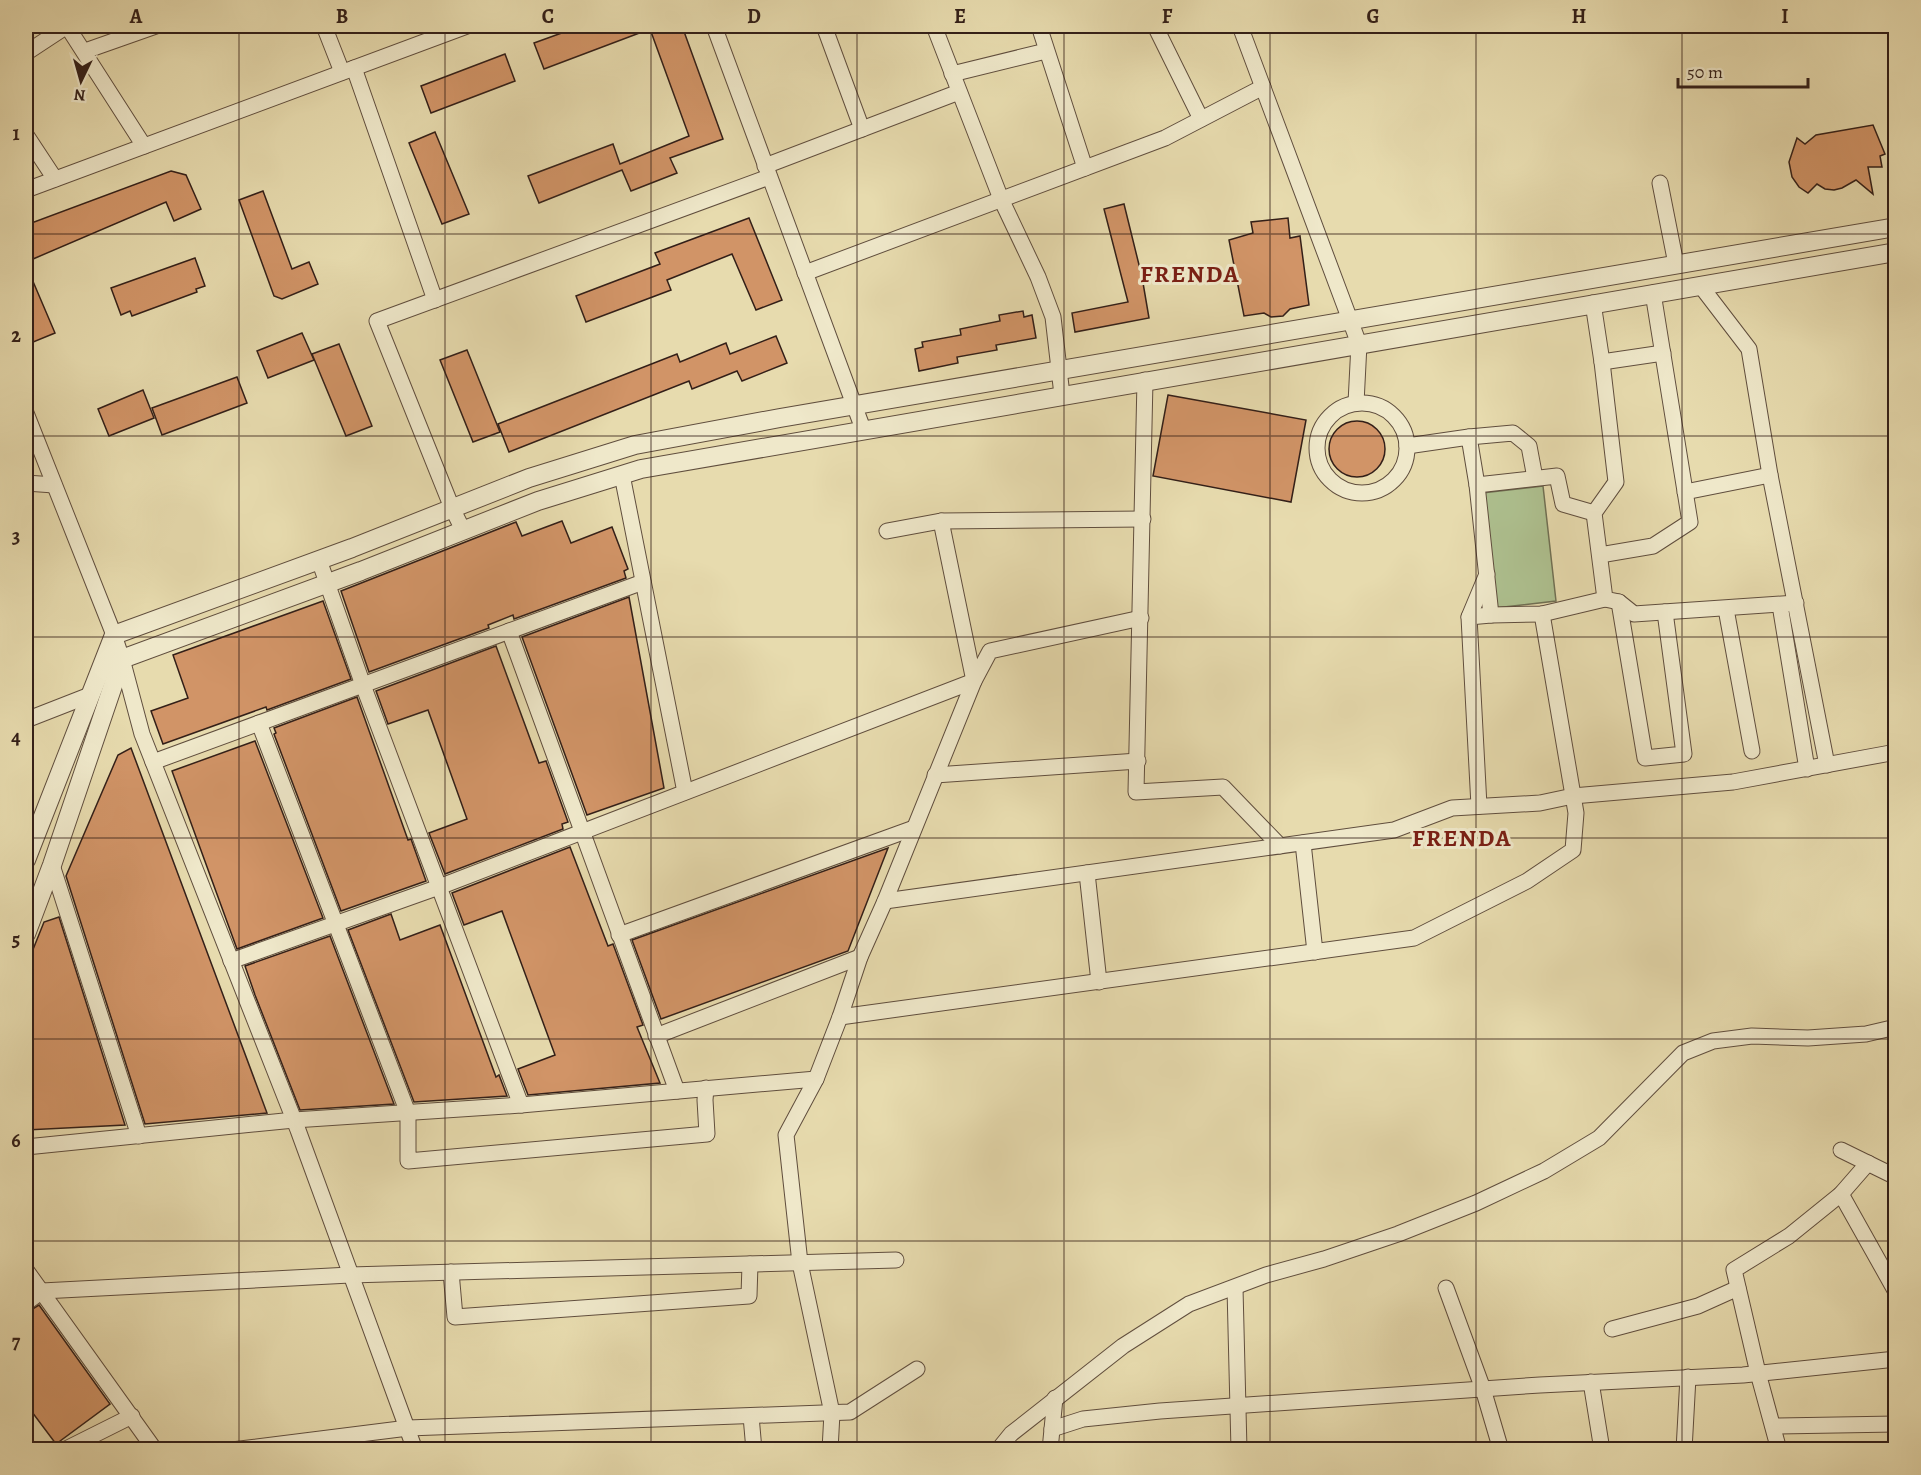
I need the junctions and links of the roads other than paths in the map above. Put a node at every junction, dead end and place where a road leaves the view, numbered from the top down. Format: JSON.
{"nodes":[{"id":1,"x":67,"y":26,"type":"edge"},
{"id":2,"x":156,"y":26,"type":"edge"},
{"id":3,"x":324,"y":26,"type":"edge"},
{"id":4,"x":467,"y":26,"type":"edge"},
{"id":5,"x":714,"y":26,"type":"edge"},
{"id":6,"x":824,"y":26,"type":"edge"},
{"id":7,"x":934,"y":26,"type":"edge"},
{"id":8,"x":1039,"y":26,"type":"edge"},
{"id":9,"x":1155,"y":26,"type":"edge"},
{"id":10,"x":1240,"y":26,"type":"edge"},
{"id":11,"x":438,"y":31,"type":"edge"},
{"id":12,"x":85,"y":51,"type":"junction"},
{"id":13,"x":1046,"y":51,"type":"junction"},
{"id":14,"x":26,"y":53,"type":"edge"},
{"id":15,"x":348,"y":70,"type":"junction"},
{"id":16,"x":952,"y":74,"type":"junction"},
{"id":17,"x":1263,"y":87,"type":"junction"},
{"id":18,"x":959,"y":92,"type":"junction"},
{"id":19,"x":1201,"y":119,"type":"junction"},
{"id":20,"x":862,"y":129,"type":"junction"},
{"id":21,"x":26,"y":135,"type":"edge"},
{"id":22,"x":144,"y":146,"type":"junction"},
{"id":23,"x":1085,"y":168,"type":"junction"},
{"id":24,"x":767,"y":172,"type":"junction"},
{"id":25,"x":55,"y":179,"type":"junction"},
{"id":26,"x":1660,"y":183,"type":"dead end"},
{"id":27,"x":26,"y":190,"type":"edge"},
{"id":28,"x":1001,"y":199,"type":"junction"},
{"id":29,"x":1896,"y":227,"type":"edge"},
{"id":30,"x":1896,"y":252,"type":"edge"},
{"id":31,"x":1676,"y":264,"type":"junction"},
{"id":32,"x":804,"y":273,"type":"junction"},
{"id":33,"x":1700,"y":285,"type":"junction"},
{"id":34,"x":1653,"y":293,"type":"junction"},
{"id":35,"x":435,"y":300,"type":"junction"},
{"id":36,"x":1593,"y":303,"type":"junction"},
{"id":37,"x":1350,"y":320,"type":"junction"},
{"id":38,"x":1359,"y":344,"type":"junction"},
{"id":39,"x":1663,"y":353,"type":"junction"},
{"id":40,"x":1602,"y":362,"type":"junction"},
{"id":41,"x":1060,"y":370,"type":"junction"},
{"id":42,"x":1145,"y":380,"type":"junction"},
{"id":43,"x":1062,"y":395,"type":"junction"},
{"id":44,"x":1356,"y":403,"type":"junction"},
{"id":45,"x":854,"y":406,"type":"junction"},
{"id":46,"x":27,"y":420,"type":"edge"},
{"id":47,"x":863,"y":429,"type":"junction"},
{"id":48,"x":1469,"y":437,"type":"junction"},
{"id":49,"x":1407,"y":446,"type":"junction"},
{"id":50,"x":622,"y":475,"type":"junction"},
{"id":51,"x":1770,"y":475,"type":"junction"},
{"id":52,"x":1535,"y":478,"type":"junction"},
{"id":53,"x":26,"y":483,"type":"edge"},
{"id":54,"x":54,"y":485,"type":"junction"},
{"id":55,"x":1477,"y":485,"type":"junction"},
{"id":56,"x":1685,"y":492,"type":"junction"},
{"id":57,"x":452,"y":508,"type":"junction"},
{"id":58,"x":1594,"y":513,"type":"junction"},
{"id":59,"x":1143,"y":519,"type":"junction"},
{"id":60,"x":941,"y":521,"type":"junction"},
{"id":61,"x":463,"y":530,"type":"junction"},
{"id":62,"x":887,"y":531,"type":"dead end"},
{"id":63,"x":1600,"y":555,"type":"junction"},
{"id":64,"x":319,"y":560,"type":"junction"},
{"id":65,"x":1487,"y":574,"type":"junction"},
{"id":66,"x":644,"y":582,"type":"junction"},
{"id":67,"x":328,"y":583,"type":"junction"},
{"id":68,"x":1612,"y":601,"type":"junction"},
{"id":69,"x":1796,"y":603,"type":"junction"},
{"id":70,"x":1780,"y":605,"type":"junction"},
{"id":71,"x":1726,"y":609,"type":"junction"},
{"id":72,"x":1665,"y":612,"type":"junction"},
{"id":73,"x":1542,"y":614,"type":"junction"},
{"id":74,"x":1491,"y":615,"type":"junction"},
{"id":75,"x":1141,"y":618,"type":"junction"},
{"id":76,"x":1469,"y":618,"type":"junction"},
{"id":77,"x":508,"y":631,"type":"junction"},
{"id":78,"x":114,"y":635,"type":"junction"},
{"id":79,"x":122,"y":659,"type":"junction"},
{"id":80,"x":974,"y":681,"type":"junction"},
{"id":81,"x":363,"y":685,"type":"junction"},
{"id":82,"x":90,"y":695,"type":"junction"},
{"id":83,"x":26,"y":720,"type":"edge"},
{"id":84,"x":259,"y":723,"type":"junction"},
{"id":85,"x":1752,"y":751,"type":"dead end"},
{"id":86,"x":1896,"y":752,"type":"edge"},
{"id":87,"x":1138,"y":761,"type":"junction"},
{"id":88,"x":153,"y":762,"type":"junction"},
{"id":89,"x":1827,"y":765,"type":"junction"},
{"id":90,"x":1807,"y":769,"type":"junction"},
{"id":91,"x":935,"y":775,"type":"junction"},
{"id":92,"x":685,"y":792,"type":"junction"},
{"id":93,"x":1573,"y":796,"type":"junction"},
{"id":94,"x":1479,"y":806,"type":"junction"},
{"id":95,"x":914,"y":828,"type":"junction"},
{"id":96,"x":581,"y":832,"type":"junction"},
{"id":97,"x":1303,"y":843,"type":"junction"},
{"id":98,"x":1280,"y":846,"type":"junction"},
{"id":99,"x":26,"y":860,"type":"edge"},
{"id":100,"x":52,"y":865,"type":"junction"},
{"id":101,"x":1087,"y":873,"type":"junction"},
{"id":102,"x":439,"y":887,"type":"junction"},
{"id":103,"x":885,"y":901,"type":"junction"},
{"id":104,"x":335,"y":924,"type":"junction"},
{"id":105,"x":26,"y":934,"type":"edge"},
{"id":106,"x":619,"y":934,"type":"junction"},
{"id":107,"x":1315,"y":951,"type":"junction"},
{"id":108,"x":860,"y":957,"type":"junction"},
{"id":109,"x":231,"y":961,"type":"junction"},
{"id":110,"x":1099,"y":981,"type":"junction"},
{"id":111,"x":840,"y":1017,"type":"junction"},
{"id":112,"x":1896,"y":1027,"type":"edge"},
{"id":113,"x":656,"y":1036,"type":"junction"},
{"id":114,"x":816,"y":1078,"type":"junction"},
{"id":115,"x":706,"y":1088,"type":"junction"},
{"id":116,"x":676,"y":1091,"type":"junction"},
{"id":117,"x":521,"y":1105,"type":"junction"},
{"id":118,"x":408,"y":1113,"type":"junction"},
{"id":119,"x":294,"y":1120,"type":"junction"},
{"id":120,"x":139,"y":1136,"type":"junction"},
{"id":121,"x":26,"y":1148,"type":"edge"},
{"id":122,"x":1841,"y":1150,"type":"dead end"},
{"id":123,"x":1868,"y":1163,"type":"junction"},
{"id":124,"x":1896,"y":1176,"type":"edge"},
{"id":125,"x":1841,"y":1194,"type":"junction"},
{"id":126,"x":896,"y":1260,"type":"dead end"},
{"id":127,"x":800,"y":1263,"type":"junction"},
{"id":128,"x":750,"y":1264,"type":"junction"},
{"id":129,"x":26,"y":1270,"type":"edge"},
{"id":130,"x":452,"y":1272,"type":"junction"},
{"id":131,"x":350,"y":1275,"type":"junction"},
{"id":132,"x":1235,"y":1288,"type":"junction"},
{"id":133,"x":1446,"y":1288,"type":"dead end"},
{"id":134,"x":1738,"y":1288,"type":"junction"},
{"id":135,"x":42,"y":1292,"type":"junction"},
{"id":136,"x":1896,"y":1292,"type":"edge"},
{"id":137,"x":26,"y":1303,"type":"edge"},
{"id":138,"x":1612,"y":1329,"type":"dead end"},
{"id":139,"x":1896,"y":1359,"type":"edge"},
{"id":140,"x":917,"y":1369,"type":"dead end"},
{"id":141,"x":1758,"y":1373,"type":"junction"},
{"id":142,"x":1688,"y":1377,"type":"junction"},
{"id":143,"x":1591,"y":1382,"type":"junction"},
{"id":144,"x":1483,"y":1389,"type":"junction"},
{"id":145,"x":1055,"y":1398,"type":"junction"},
{"id":146,"x":1237,"y":1406,"type":"junction"},
{"id":147,"x":832,"y":1413,"type":"junction"},
{"id":148,"x":132,"y":1416,"type":"junction"},
{"id":149,"x":752,"y":1416,"type":"junction"},
{"id":150,"x":1896,"y":1424,"type":"edge"},
{"id":151,"x":1773,"y":1426,"type":"junction"},
{"id":152,"x":408,"y":1428,"type":"junction"},
{"id":153,"x":1052,"y":1429,"type":"junction"},
{"id":154,"x":64,"y":1449,"type":"edge"},
{"id":155,"x":155,"y":1449,"type":"edge"},
{"id":156,"x":232,"y":1449,"type":"edge"},
{"id":157,"x":415,"y":1449,"type":"edge"},
{"id":158,"x":754,"y":1449,"type":"edge"},
{"id":159,"x":830,"y":1449,"type":"edge"},
{"id":160,"x":998,"y":1449,"type":"edge"},
{"id":161,"x":1050,"y":1449,"type":"edge"},
{"id":162,"x":1239,"y":1449,"type":"edge"},
{"id":163,"x":1501,"y":1449,"type":"edge"},
{"id":164,"x":1602,"y":1449,"type":"edge"},
{"id":165,"x":1684,"y":1449,"type":"edge"},
{"id":166,"x":1779,"y":1449,"type":"edge"}],
"edges":[{"from":1,"to":12,"type":"street"},
{"from":1,"to":14,"type":"street"},
{"from":2,"to":12,"type":"street"},
{"from":3,"to":15,"type":"street"},
{"from":4,"to":11,"type":"street"},
{"from":5,"to":24,"type":"street"},
{"from":6,"to":20,"type":"street"},
{"from":7,"to":16,"type":"street"},
{"from":8,"to":13,"type":"street"},
{"from":9,"to":19,"type":"street"},
{"from":10,"to":17,"type":"street"},
{"from":11,"to":15,"type":"street"},
{"from":12,"to":22,"type":"street"},
{"from":13,"to":16,"type":"street"},
{"from":13,"to":23,"type":"street"},
{"from":15,"to":22,"type":"street"},
{"from":15,"to":35,"type":"street"},
{"from":16,"to":18,"type":"street"},
{"from":17,"to":19,"type":"street"},
{"from":17,"to":37,"type":"street"},
{"from":18,"to":20,"type":"street"},
{"from":18,"to":28,"type":"street"},
{"from":19,"to":23,"type":"street"},
{"from":20,"to":24,"type":"street"},
{"from":21,"to":25,"type":"street"},
{"from":22,"to":25,"type":"street"},
{"from":23,"to":28,"type":"street"},
{"from":24,"to":32,"type":"street"},
{"from":24,"to":35,"type":"street"},
{"from":25,"to":27,"type":"street"},
{"from":26,"to":31,"type":"street"},
{"from":28,"to":32,"type":"street"},
{"from":28,"to":41,"type":"street"},
{"from":29,"to":31,"type":"street"},
{"from":30,"to":33,"type":"street"},
{"from":31,"to":37,"type":"street"},
{"from":32,"to":45,"type":"street"},
{"from":33,"to":34,"type":"street"},
{"from":33,"to":51,"type":"street"},
{"from":34,"to":36,"type":"street"},
{"from":34,"to":39,"type":"street"},
{"from":35,"to":57,"type":"street"},
{"from":36,"to":38,"type":"street"},
{"from":36,"to":40,"type":"street"},
{"from":37,"to":38,"type":"street"},
{"from":37,"to":41,"type":"street"},
{"from":38,"to":42,"type":"street"},
{"from":38,"to":44,"type":"street"},
{"from":39,"to":40,"type":"street"},
{"from":39,"to":56,"type":"street"},
{"from":40,"to":58,"type":"street"},
{"from":41,"to":43,"type":"street"},
{"from":41,"to":45,"type":"street"},
{"from":42,"to":43,"type":"street"},
{"from":42,"to":59,"type":"street"},
{"from":43,"to":47,"type":"street"},
{"from":44,"to":49,"type":"street"},
{"from":44,"to":49,"type":"street"},
{"from":45,"to":47,"type":"street"},
{"from":45,"to":57,"type":"street"},
{"from":46,"to":54,"type":"street"},
{"from":47,"to":50,"type":"street"},
{"from":48,"to":49,"type":"street"},
{"from":48,"to":52,"type":"street"},
{"from":48,"to":55,"type":"street"},
{"from":50,"to":61,"type":"street"},
{"from":50,"to":66,"type":"street"},
{"from":51,"to":56,"type":"street"},
{"from":51,"to":69,"type":"street"},
{"from":52,"to":55,"type":"street"},
{"from":52,"to":58,"type":"street"},
{"from":53,"to":54,"type":"street"},
{"from":54,"to":78,"type":"street"},
{"from":55,"to":65,"type":"street"},
{"from":56,"to":63,"type":"street"},
{"from":57,"to":61,"type":"street"},
{"from":57,"to":64,"type":"street"},
{"from":58,"to":63,"type":"street"},
{"from":59,"to":60,"type":"street"},
{"from":59,"to":75,"type":"street"},
{"from":60,"to":62,"type":"street"},
{"from":60,"to":80,"type":"street"},
{"from":61,"to":67,"type":"street"},
{"from":63,"to":68,"type":"street"},
{"from":64,"to":67,"type":"street"},
{"from":64,"to":78,"type":"street"},
{"from":65,"to":74,"type":"street"},
{"from":65,"to":76,"type":"street"},
{"from":66,"to":77,"type":"street"},
{"from":66,"to":92,"type":"street"},
{"from":67,"to":79,"type":"street"},
{"from":67,"to":81,"type":"street"},
{"from":68,"to":72,"type":"street"},
{"from":68,"to":72,"type":"street"},
{"from":68,"to":73,"type":"street"},
{"from":69,"to":70,"type":"street"},
{"from":69,"to":89,"type":"street"},
{"from":70,"to":71,"type":"street"},
{"from":70,"to":90,"type":"street"},
{"from":71,"to":72,"type":"street"},
{"from":71,"to":85,"type":"street"},
{"from":73,"to":74,"type":"street"},
{"from":73,"to":93,"type":"street"},
{"from":74,"to":76,"type":"street"},
{"from":75,"to":80,"type":"street"},
{"from":75,"to":87,"type":"street"},
{"from":76,"to":94,"type":"street"},
{"from":77,"to":81,"type":"street"},
{"from":77,"to":96,"type":"street"},
{"from":78,"to":79,"type":"street"},
{"from":78,"to":82,"type":"street"},
{"from":79,"to":88,"type":"street"},
{"from":79,"to":100,"type":"street"},
{"from":80,"to":91,"type":"street"},
{"from":80,"to":92,"type":"street"},
{"from":81,"to":84,"type":"street"},
{"from":81,"to":102,"type":"street"},
{"from":82,"to":83,"type":"street"},
{"from":82,"to":99,"type":"street"},
{"from":84,"to":88,"type":"street"},
{"from":84,"to":104,"type":"street"},
{"from":86,"to":89,"type":"street"},
{"from":87,"to":91,"type":"street"},
{"from":87,"to":98,"type":"street"},
{"from":88,"to":109,"type":"street"},
{"from":89,"to":90,"type":"street"},
{"from":90,"to":93,"type":"street"},
{"from":91,"to":95,"type":"street"},
{"from":92,"to":96,"type":"street"},
{"from":93,"to":94,"type":"street"},
{"from":93,"to":107,"type":"street"},
{"from":94,"to":97,"type":"street"},
{"from":95,"to":103,"type":"street"},
{"from":95,"to":106,"type":"street"},
{"from":96,"to":102,"type":"street"},
{"from":96,"to":106,"type":"street"},
{"from":97,"to":98,"type":"street"},
{"from":97,"to":107,"type":"street"},
{"from":98,"to":101,"type":"street"},
{"from":100,"to":105,"type":"street"},
{"from":100,"to":120,"type":"street"},
{"from":101,"to":103,"type":"street"},
{"from":101,"to":110,"type":"street"},
{"from":102,"to":104,"type":"street"},
{"from":102,"to":117,"type":"street"},
{"from":103,"to":108,"type":"street"},
{"from":104,"to":109,"type":"street"},
{"from":104,"to":118,"type":"street"},
{"from":106,"to":113,"type":"street"},
{"from":107,"to":110,"type":"street"},
{"from":108,"to":111,"type":"street"},
{"from":108,"to":113,"type":"street"},
{"from":109,"to":119,"type":"street"},
{"from":110,"to":111,"type":"street"},
{"from":111,"to":114,"type":"street"},
{"from":112,"to":132,"type":"street"},
{"from":113,"to":116,"type":"street"},
{"from":114,"to":115,"type":"street"},
{"from":114,"to":127,"type":"street"},
{"from":115,"to":116,"type":"street"},
{"from":115,"to":118,"type":"street"},
{"from":116,"to":117,"type":"street"},
{"from":117,"to":118,"type":"street"},
{"from":118,"to":119,"type":"street"},
{"from":119,"to":120,"type":"street"},
{"from":119,"to":131,"type":"street"},
{"from":120,"to":121,"type":"street"},
{"from":122,"to":123,"type":"street"},
{"from":123,"to":124,"type":"street"},
{"from":123,"to":125,"type":"street"},
{"from":125,"to":134,"type":"street"},
{"from":125,"to":136,"type":"street"},
{"from":126,"to":127,"type":"street"},
{"from":127,"to":128,"type":"street"},
{"from":127,"to":147,"type":"street"},
{"from":128,"to":130,"type":"street"},
{"from":128,"to":130,"type":"street"},
{"from":129,"to":135,"type":"street"},
{"from":130,"to":131,"type":"street"},
{"from":131,"to":135,"type":"street"},
{"from":131,"to":152,"type":"street"},
{"from":132,"to":145,"type":"street"},
{"from":132,"to":146,"type":"street"},
{"from":133,"to":144,"type":"street"},
{"from":134,"to":138,"type":"street"},
{"from":134,"to":141,"type":"street"},
{"from":135,"to":137,"type":"street"},
{"from":135,"to":148,"type":"street"},
{"from":139,"to":141,"type":"street"},
{"from":140,"to":147,"type":"street"},
{"from":141,"to":142,"type":"street"},
{"from":141,"to":151,"type":"street"},
{"from":142,"to":143,"type":"street"},
{"from":142,"to":165,"type":"street"},
{"from":143,"to":144,"type":"street"},
{"from":143,"to":164,"type":"street"},
{"from":144,"to":146,"type":"street"},
{"from":144,"to":163,"type":"street"},
{"from":145,"to":153,"type":"street"},
{"from":145,"to":160,"type":"street"},
{"from":146,"to":153,"type":"street"},
{"from":146,"to":162,"type":"street"},
{"from":147,"to":149,"type":"street"},
{"from":147,"to":159,"type":"street"},
{"from":148,"to":154,"type":"street"},
{"from":148,"to":155,"type":"street"},
{"from":149,"to":152,"type":"street"},
{"from":149,"to":158,"type":"street"},
{"from":150,"to":151,"type":"street"},
{"from":151,"to":166,"type":"street"},
{"from":152,"to":156,"type":"street"},
{"from":152,"to":157,"type":"street"},
{"from":153,"to":161,"type":"street"}]}
